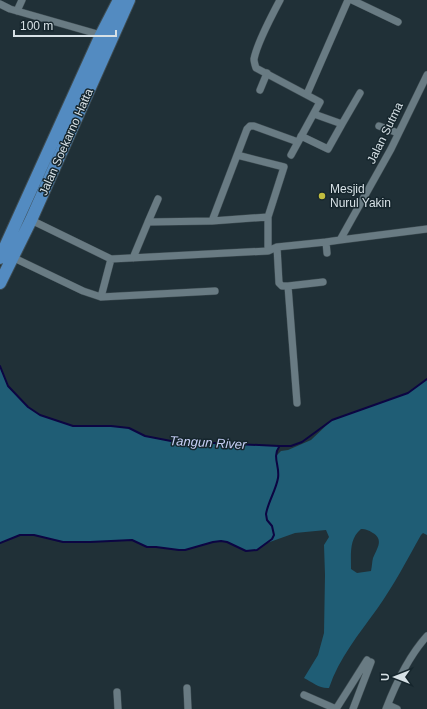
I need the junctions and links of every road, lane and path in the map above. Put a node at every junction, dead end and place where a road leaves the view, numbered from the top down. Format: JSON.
{"nodes":[{"id":1,"x":22,"y":0,"type":"edge"},
{"id":2,"x":118,"y":0,"type":"edge"},
{"id":3,"x":129,"y":0,"type":"edge"},
{"id":4,"x":280,"y":0,"type":"edge"},
{"id":5,"x":348,"y":0,"type":"edge"},
{"id":6,"x":352,"y":0,"type":"edge"},
{"id":7,"x":0,"y":4,"type":"edge"},
{"id":8,"x":17,"y":11,"type":"junction"},
{"id":9,"x":398,"y":22,"type":"dead end"},
{"id":10,"x":101,"y":35,"type":"junction"},
{"id":11,"x":268,"y":73,"type":"junction"},
{"id":12,"x":427,"y":75,"type":"edge"},
{"id":13,"x":260,"y":90,"type":"dead end"},
{"id":14,"x":360,"y":93,"type":"dead end"},
{"id":15,"x":307,"y":94,"type":"junction"},
{"id":16,"x":314,"y":114,"type":"junction"},
{"id":17,"x":62,"y":121,"type":"junction"},
{"id":18,"x":342,"y":124,"type":"junction"},
{"id":19,"x":74,"y":126,"type":"junction"},
{"id":20,"x":379,"y":126,"type":"dead end"},
{"id":21,"x":398,"y":133,"type":"junction"},
{"id":22,"x":300,"y":139,"type":"junction"},
{"id":23,"x":237,"y":155,"type":"junction"},
{"id":24,"x":290,"y":155,"type":"dead end"},
{"id":25,"x":158,"y":199,"type":"dead end"},
{"id":26,"x":268,"y":217,"type":"junction"},
{"id":27,"x":31,"y":220,"type":"junction"},
{"id":28,"x":212,"y":221,"type":"junction"},
{"id":29,"x":148,"y":222,"type":"junction"},
{"id":30,"x":427,"y":229,"type":"edge"},
{"id":31,"x":340,"y":240,"type":"junction"},
{"id":32,"x":326,"y":242,"type":"junction"},
{"id":33,"x":277,"y":247,"type":"junction"},
{"id":34,"x":268,"y":251,"type":"junction"},
{"id":35,"x":326,"y":253,"type":"dead end"},
{"id":36,"x":12,"y":257,"type":"junction"},
{"id":37,"x":0,"y":258,"type":"edge"},
{"id":38,"x":133,"y":258,"type":"junction"},
{"id":39,"x":111,"y":259,"type":"junction"},
{"id":40,"x":324,"y":282,"type":"dead end"},
{"id":41,"x":0,"y":283,"type":"edge"},
{"id":42,"x":288,"y":286,"type":"junction"},
{"id":43,"x":215,"y":291,"type":"dead end"},
{"id":44,"x":101,"y":297,"type":"junction"},
{"id":45,"x":297,"y":403,"type":"dead end"},
{"id":46,"x":426,"y":639,"type":"edge"},
{"id":47,"x":187,"y":688,"type":"dead end"},
{"id":48,"x":117,"y":692,"type":"dead end"},
{"id":49,"x":304,"y":695,"type":"dead end"},
{"id":50,"x":387,"y":707,"type":"edge"},
{"id":51,"x":118,"y":709,"type":"edge"},
{"id":52,"x":188,"y":709,"type":"edge"},
{"id":53,"x":336,"y":709,"type":"edge"},
{"id":54,"x":352,"y":709,"type":"edge"},
{"id":55,"x":397,"y":709,"type":"edge"}],
"edges":[{"from":1,"to":8,"type":"street"},
{"from":2,"to":10,"type":"main road","name":"Jalan Soekarno Hatta"},
{"from":3,"to":19,"type":"main road","name":"Jalan Soekarno Hatta"},
{"from":4,"to":11,"type":"street"},
{"from":5,"to":15,"type":"street"},
{"from":6,"to":9,"type":"street"},
{"from":7,"to":8,"type":"street"},
{"from":8,"to":10,"type":"street"},
{"from":10,"to":17,"type":"main road","name":"Jalan Soekarno Hatta"},
{"from":11,"to":13,"type":"street"},
{"from":11,"to":15,"type":"street"},
{"from":12,"to":21,"type":"street","name":"Jalan Sutma"},
{"from":14,"to":18,"type":"street"},
{"from":15,"to":16,"type":"street"},
{"from":16,"to":18,"type":"street"},
{"from":16,"to":22,"type":"street"},
{"from":17,"to":19,"type":"main road"},
{"from":17,"to":37,"type":"main road","name":"Jalan Soekarno Hatta"},
{"from":18,"to":22,"type":"street"},
{"from":19,"to":27,"type":"main road","name":"Jalan Soekarno Hatta"},
{"from":20,"to":21,"type":"street"},
{"from":21,"to":31,"type":"street","name":"Jalan Sutma"},
{"from":22,"to":23,"type":"street"},
{"from":22,"to":24,"type":"street"},
{"from":23,"to":26,"type":"street"},
{"from":23,"to":28,"type":"street"},
{"from":25,"to":29,"type":"street"},
{"from":26,"to":28,"type":"street"},
{"from":26,"to":34,"type":"street"},
{"from":27,"to":36,"type":"main road","name":"Jalan Soekarno Hatta"},
{"from":27,"to":39,"type":"street"},
{"from":28,"to":29,"type":"street"},
{"from":29,"to":38,"type":"street"},
{"from":30,"to":31,"type":"street"},
{"from":31,"to":32,"type":"street"},
{"from":32,"to":33,"type":"street"},
{"from":32,"to":35,"type":"street"},
{"from":33,"to":34,"type":"street"},
{"from":33,"to":42,"type":"street"},
{"from":34,"to":38,"type":"street"},
{"from":36,"to":41,"type":"main road","name":"Jalan Soekarno Hatta"},
{"from":36,"to":44,"type":"street"},
{"from":38,"to":39,"type":"street"},
{"from":39,"to":44,"type":"street"},
{"from":40,"to":42,"type":"street"},
{"from":42,"to":45,"type":"street"},
{"from":43,"to":44,"type":"street"},
{"from":46,"to":50,"type":"street"},
{"from":47,"to":52,"type":"street"},
{"from":48,"to":51,"type":"street"},
{"from":49,"to":53,"type":"street"},
{"from":50,"to":55,"type":"street"},
{"from":53,"to":54,"type":"street"}]}
